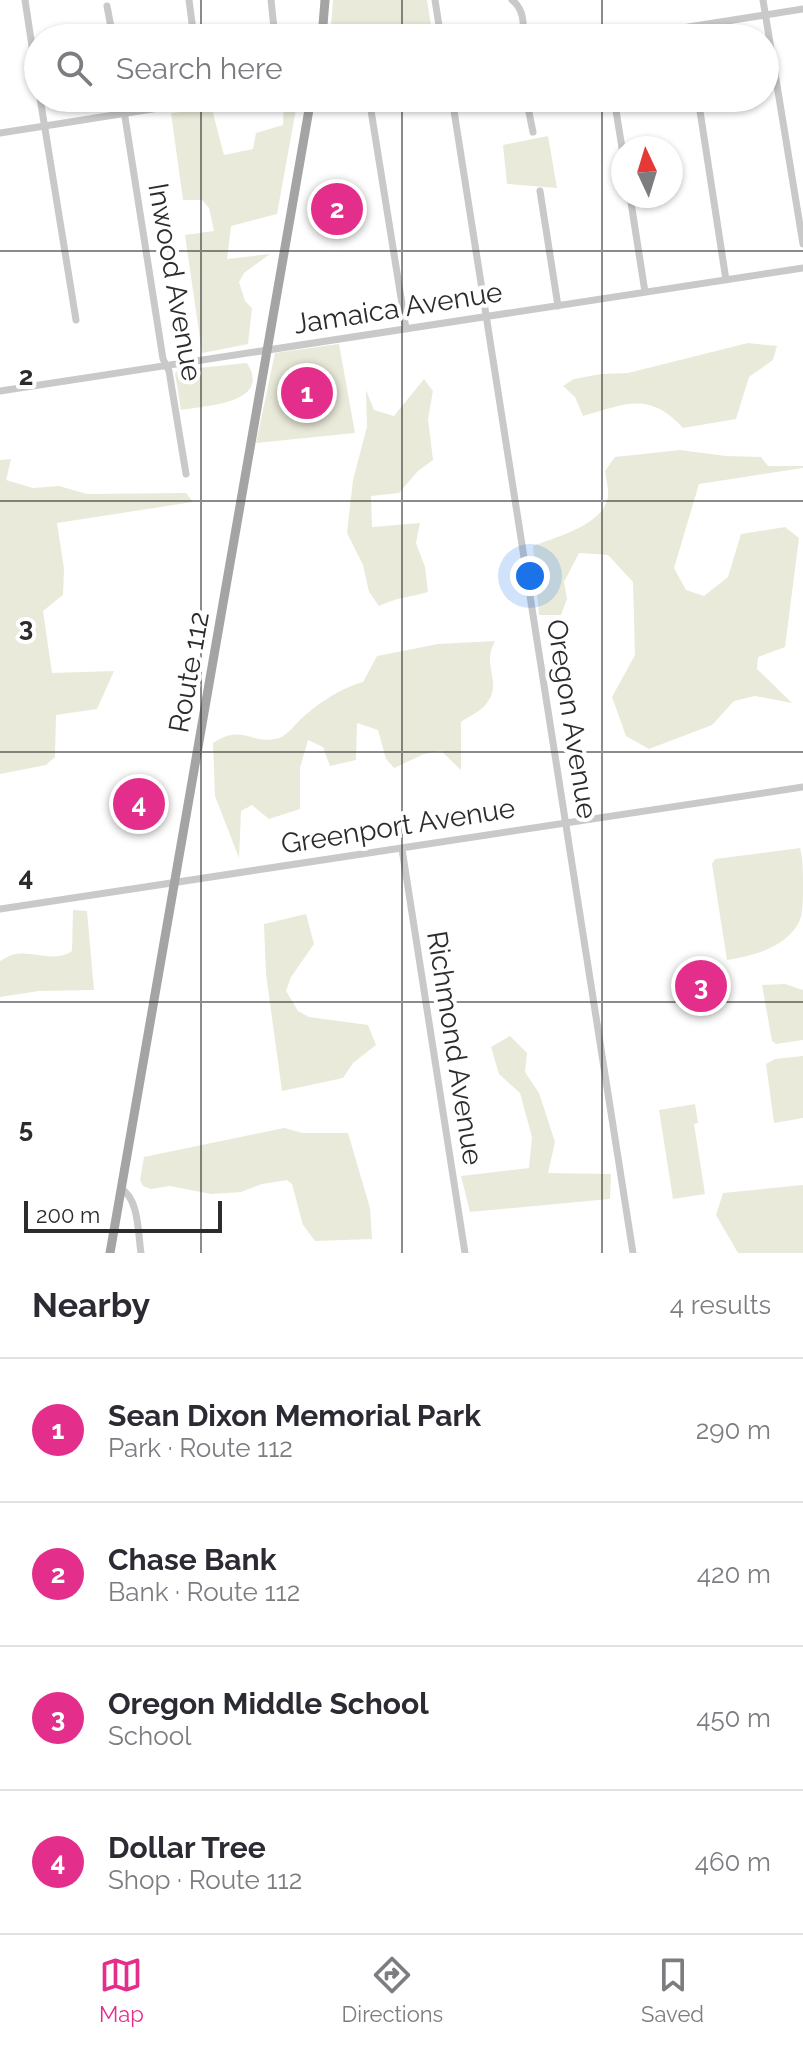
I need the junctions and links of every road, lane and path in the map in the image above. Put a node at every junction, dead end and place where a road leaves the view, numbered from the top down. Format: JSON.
{"nodes":[{"id":1,"x":25,"y":0,"type":"edge"},
{"id":2,"x":189,"y":0,"type":"edge"},
{"id":3,"x":271,"y":0,"type":"edge"},
{"id":4,"x":325,"y":0,"type":"edge"},
{"id":5,"x":435,"y":0,"type":"edge"},
{"id":6,"x":512,"y":0,"type":"edge"},
{"id":7,"x":763,"y":0,"type":"edge"},
{"id":8,"x":107,"y":6,"type":"dead end"},
{"id":9,"x":803,"y":9,"type":"edge"},
{"id":10,"x":765,"y":15,"type":"junction"},
{"id":11,"x":29,"y":24,"type":"edge"},
{"id":12,"x":110,"y":24,"type":"edge"},
{"id":13,"x":192,"y":24,"type":"edge"},
{"id":14,"x":274,"y":24,"type":"edge"},
{"id":15,"x":323,"y":24,"type":"edge"},
{"id":16,"x":439,"y":24,"type":"edge"},
{"id":17,"x":524,"y":24,"type":"edge"},
{"id":18,"x":708,"y":24,"type":"edge"},
{"id":19,"x":766,"y":24,"type":"edge"},
{"id":20,"x":779,"y":99,"type":"edge"},
{"id":21,"x":42,"y":112,"type":"edge"},
{"id":22,"x":135,"y":112,"type":"edge"},
{"id":23,"x":309,"y":112,"type":"edge"},
{"id":24,"x":371,"y":112,"type":"edge"},
{"id":25,"x":454,"y":112,"type":"edge"},
{"id":26,"x":529,"y":112,"type":"edge"},
{"id":27,"x":616,"y":112,"type":"edge"},
{"id":28,"x":700,"y":112,"type":"edge"},
{"id":29,"x":125,"y":114,"type":"junction"},
{"id":30,"x":44,"y":126,"type":"junction"},
{"id":31,"x":533,"y":132,"type":"dead end"},
{"id":32,"x":0,"y":133,"type":"edge"},
{"id":33,"x":620,"y":136,"type":"edge"},
{"id":34,"x":540,"y":191,"type":"dead end"},
{"id":35,"x":632,"y":208,"type":"edge"},
{"id":36,"x":803,"y":244,"type":"edge"},
{"id":37,"x":803,"y":268,"type":"edge"},
{"id":38,"x":726,"y":280,"type":"junction"},
{"id":39,"x":645,"y":292,"type":"junction"},
{"id":40,"x":558,"y":306,"type":"junction"},
{"id":41,"x":487,"y":317,"type":"junction"},
{"id":42,"x":76,"y":320,"type":"dead end"},
{"id":43,"x":406,"y":329,"type":"junction"},
{"id":44,"x":267,"y":350,"type":"junction"},
{"id":45,"x":166,"y":365,"type":"junction"},
{"id":46,"x":0,"y":391,"type":"edge"},
{"id":47,"x":186,"y":474,"type":"dead end"},
{"id":48,"x":803,"y":787,"type":"edge"},
{"id":49,"x":566,"y":823,"type":"junction"},
{"id":50,"x":402,"y":849,"type":"junction"},
{"id":51,"x":174,"y":882,"type":"junction"},
{"id":52,"x":0,"y":909,"type":"edge"},
{"id":53,"x":121,"y":1189,"type":"junction"},
{"id":54,"x":110,"y":1253,"type":"edge"},
{"id":55,"x":141,"y":1253,"type":"edge"},
{"id":56,"x":465,"y":1253,"type":"edge"},
{"id":57,"x":633,"y":1253,"type":"edge"}],
"edges":[{"from":1,"to":11,"type":"street"},
{"from":2,"to":13,"type":"street"},
{"from":3,"to":14,"type":"street"},
{"from":4,"to":15,"type":"main road"},
{"from":5,"to":16,"type":"street"},
{"from":6,"to":17,"type":"street"},
{"from":7,"to":10,"type":"street"},
{"from":8,"to":12,"type":"street"},
{"from":9,"to":10,"type":"street"},
{"from":10,"to":18,"type":"street"},
{"from":10,"to":19,"type":"street"},
{"from":20,"to":36,"type":"street"},
{"from":21,"to":30,"type":"street"},
{"from":22,"to":29,"type":"street"},
{"from":23,"to":44,"type":"main road","name":"Route 112"},
{"from":24,"to":43,"type":"street"},
{"from":25,"to":41,"type":"street","name":"Oregon Avenue"},
{"from":26,"to":31,"type":"street"},
{"from":27,"to":33,"type":"street"},
{"from":28,"to":38,"type":"street"},
{"from":29,"to":30,"type":"street"},
{"from":29,"to":45,"type":"street","name":"Inwood Avenue"},
{"from":30,"to":32,"type":"street"},
{"from":30,"to":42,"type":"street"},
{"from":34,"to":40,"type":"street"},
{"from":35,"to":39,"type":"street"},
{"from":37,"to":38,"type":"street","name":"Jamaica Avenue"},
{"from":38,"to":39,"type":"street","name":"Jamaica Avenue"},
{"from":39,"to":40,"type":"street","name":"Jamaica Avenue"},
{"from":40,"to":41,"type":"street","name":"Jamaica Avenue"},
{"from":41,"to":43,"type":"street","name":"Jamaica Avenue"},
{"from":41,"to":49,"type":"street","name":"Oregon Avenue"},
{"from":43,"to":44,"type":"street","name":"Jamaica Avenue"},
{"from":44,"to":45,"type":"street","name":"Jamaica Avenue"},
{"from":44,"to":51,"type":"main road","name":"Route 112"},
{"from":45,"to":46,"type":"street","name":"Jamaica Avenue"},
{"from":45,"to":47,"type":"street","name":"Inwood Avenue"},
{"from":48,"to":49,"type":"street","name":"Greenport Avenue"},
{"from":49,"to":50,"type":"street","name":"Greenport Avenue"},
{"from":49,"to":57,"type":"street","name":"Oregon Avenue"},
{"from":50,"to":51,"type":"street","name":"Greenport Avenue"},
{"from":50,"to":56,"type":"street","name":"Richmond Avenue"},
{"from":51,"to":52,"type":"street","name":"Greenport Avenue"},
{"from":51,"to":53,"type":"main road","name":"Route 112"},
{"from":53,"to":54,"type":"main road","name":"Route 112"},
{"from":53,"to":55,"type":"street"}]}
